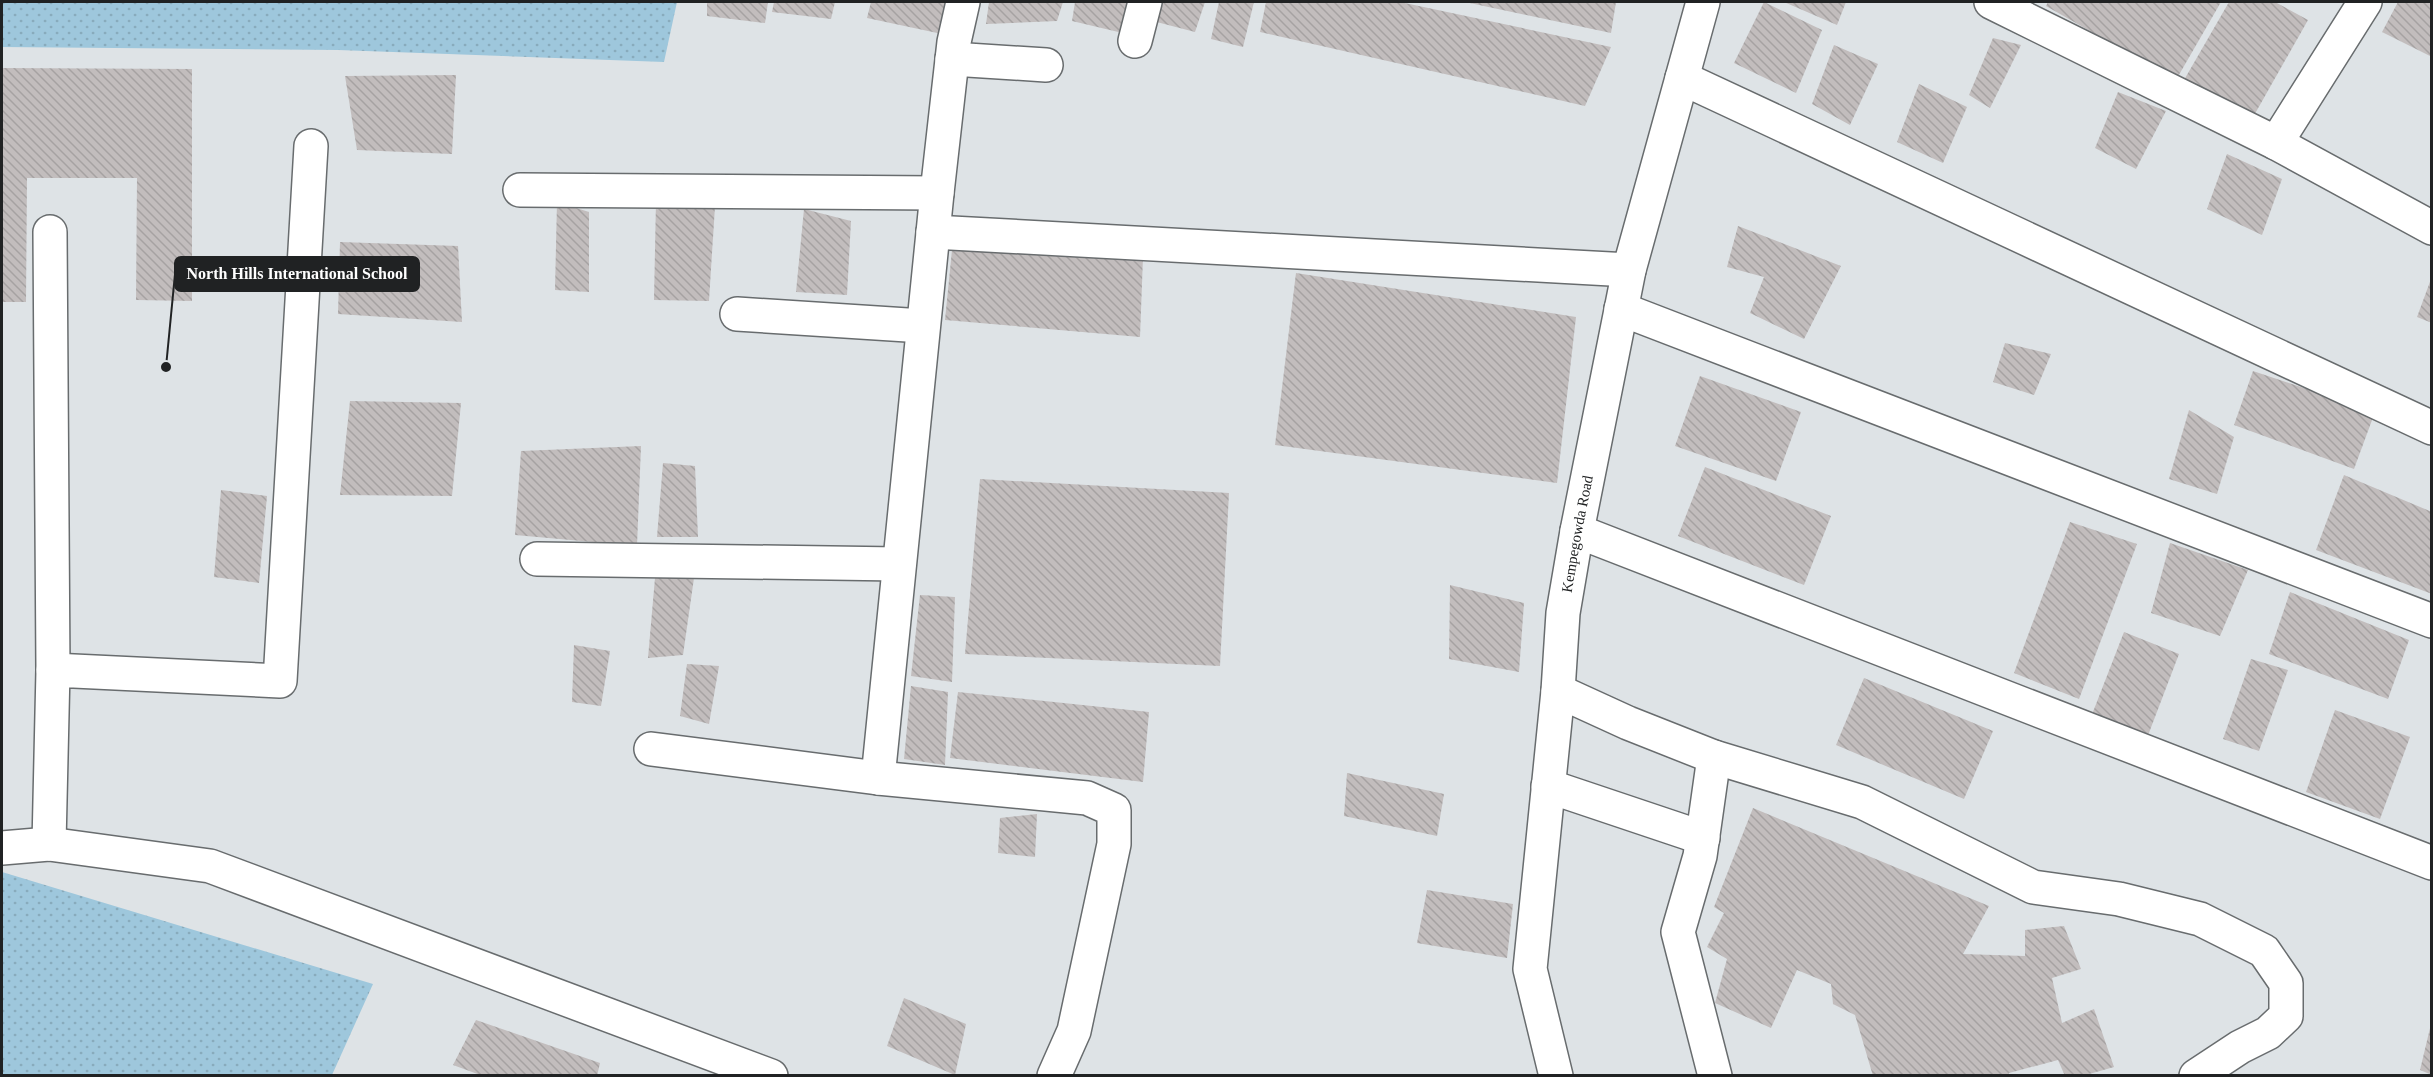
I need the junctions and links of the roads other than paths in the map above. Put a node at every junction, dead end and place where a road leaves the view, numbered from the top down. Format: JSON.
{"nodes":[{"id":1,"x":963,"y":2,"type":"edge"},
{"id":2,"x":1144,"y":2,"type":"edge"},
{"id":3,"x":1703,"y":2,"type":"edge"},
{"id":4,"x":1991,"y":2,"type":"edge"},
{"id":5,"x":2365,"y":2,"type":"edge"},
{"id":6,"x":1135,"y":41,"type":"dead end"},
{"id":7,"x":952,"y":59,"type":"junction"},
{"id":8,"x":1046,"y":66,"type":"dead end"},
{"id":9,"x":1682,"y":78,"type":"junction"},
{"id":10,"x":2276,"y":143,"type":"junction"},
{"id":11,"x":311,"y":146,"type":"dead end"},
{"id":12,"x":520,"y":190,"type":"dead end"},
{"id":13,"x":937,"y":193,"type":"junction"},
{"id":14,"x":2432,"y":228,"type":"edge"},
{"id":15,"x":50,"y":232,"type":"dead end"},
{"id":16,"x":933,"y":232,"type":"junction"},
{"id":17,"x":1629,"y":270,"type":"junction"},
{"id":18,"x":1622,"y":309,"type":"junction"},
{"id":19,"x":737,"y":314,"type":"dead end"},
{"id":20,"x":923,"y":326,"type":"junction"},
{"id":21,"x":2432,"y":428,"type":"edge"},
{"id":22,"x":1577,"y":531,"type":"junction"},
{"id":23,"x":537,"y":559,"type":"dead end"},
{"id":24,"x":899,"y":564,"type":"junction"},
{"id":25,"x":2432,"y":621,"type":"edge"},
{"id":26,"x":53,"y":670,"type":"junction"},
{"id":27,"x":1558,"y":691,"type":"junction"},
{"id":28,"x":651,"y":749,"type":"dead end"},
{"id":29,"x":1714,"y":757,"type":"junction"},
{"id":30,"x":878,"y":778,"type":"junction"},
{"id":31,"x":1548,"y":786,"type":"junction"},
{"id":32,"x":1703,"y":838,"type":"junction"},
{"id":33,"x":49,"y":844,"type":"junction"},
{"id":34,"x":2,"y":848,"type":"edge"},
{"id":35,"x":2432,"y":862,"type":"edge"},
{"id":36,"x":771,"y":1076,"type":"edge"},
{"id":37,"x":1054,"y":1076,"type":"edge"},
{"id":38,"x":1556,"y":1076,"type":"edge"},
{"id":39,"x":1715,"y":1076,"type":"edge"},
{"id":40,"x":2196,"y":1076,"type":"edge"}],
"edges":[{"from":1,"to":7,"type":"street"},
{"from":2,"to":6,"type":"street"},
{"from":3,"to":9,"type":"street","name":"Kempegowda Road"},
{"from":4,"to":10,"type":"street"},
{"from":5,"to":10,"type":"street"},
{"from":7,"to":8,"type":"street"},
{"from":7,"to":13,"type":"street"},
{"from":9,"to":17,"type":"street","name":"Kempegowda Road"},
{"from":9,"to":21,"type":"street"},
{"from":10,"to":14,"type":"street"},
{"from":11,"to":26,"type":"street"},
{"from":12,"to":13,"type":"street"},
{"from":13,"to":16,"type":"street"},
{"from":15,"to":26,"type":"street"},
{"from":16,"to":17,"type":"street"},
{"from":16,"to":20,"type":"street"},
{"from":17,"to":18,"type":"street","name":"Kempegowda Road"},
{"from":18,"to":22,"type":"street","name":"Kempegowda Road"},
{"from":18,"to":25,"type":"street"},
{"from":19,"to":20,"type":"street"},
{"from":20,"to":24,"type":"street"},
{"from":22,"to":27,"type":"street","name":"Kempegowda Road"},
{"from":22,"to":35,"type":"street"},
{"from":23,"to":24,"type":"street"},
{"from":24,"to":30,"type":"street"},
{"from":26,"to":33,"type":"street"},
{"from":27,"to":29,"type":"street"},
{"from":27,"to":31,"type":"street","name":"Kempegowda Road"},
{"from":28,"to":30,"type":"street"},
{"from":29,"to":32,"type":"street"},
{"from":29,"to":40,"type":"street"},
{"from":30,"to":37,"type":"street"},
{"from":31,"to":32,"type":"street"},
{"from":31,"to":38,"type":"street","name":"Kempegowda Road"},
{"from":32,"to":39,"type":"street"},
{"from":33,"to":34,"type":"street"},
{"from":33,"to":36,"type":"street"}]}
